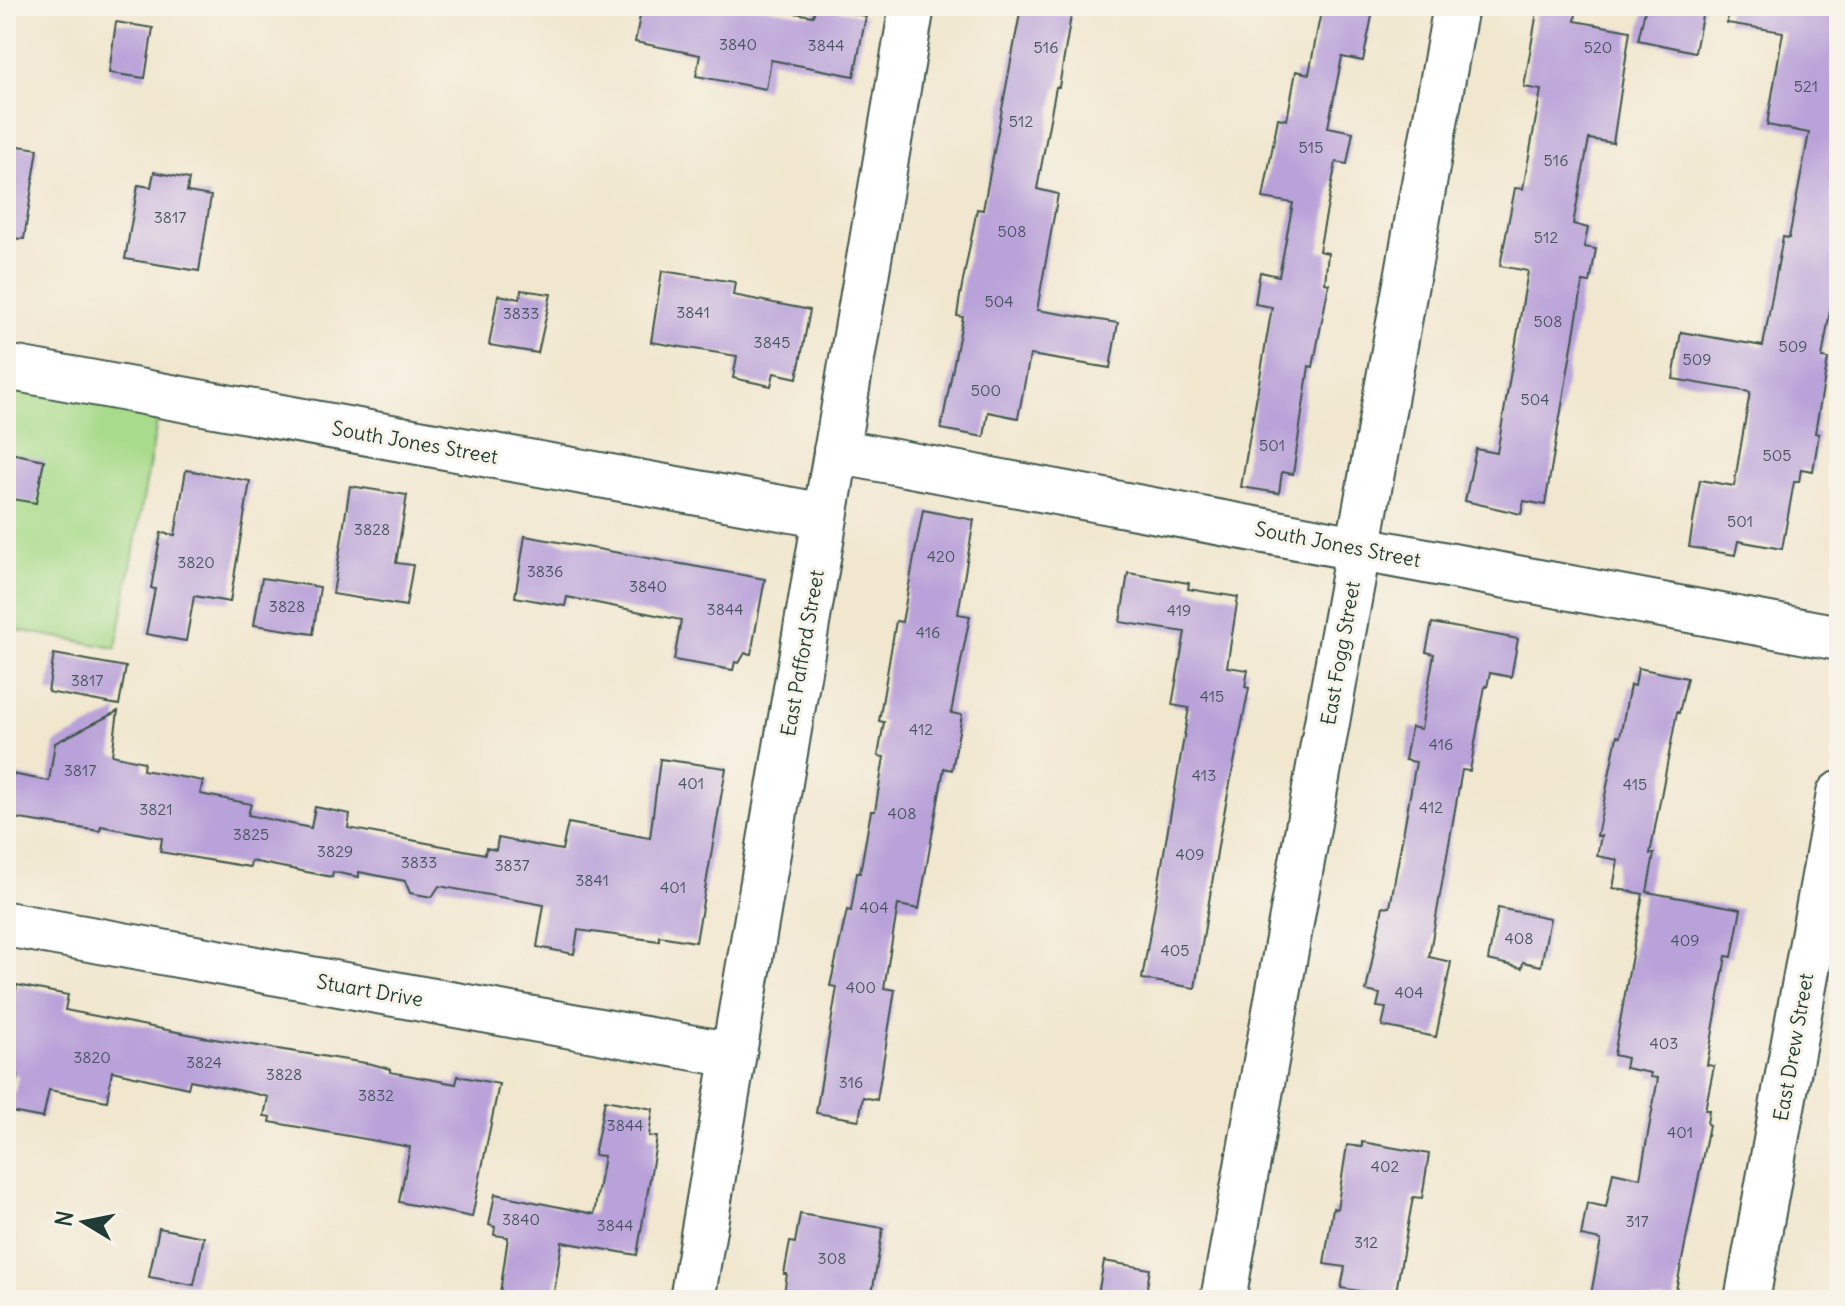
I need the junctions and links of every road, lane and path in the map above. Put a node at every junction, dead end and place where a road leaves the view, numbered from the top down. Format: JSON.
{"nodes":[{"id":1,"x":912,"y":6,"type":"edge"},
{"id":2,"x":1456,"y":6,"type":"edge"},
{"id":3,"x":6,"y":367,"type":"edge"},
{"id":4,"x":836,"y":451,"type":"junction"},
{"id":5,"x":825,"y":516,"type":"junction"},
{"id":6,"x":1358,"y":548,"type":"junction"},
{"id":7,"x":1839,"y":638,"type":"edge"},
{"id":8,"x":1839,"y":794,"type":"edge"},
{"id":9,"x":6,"y":924,"type":"edge"},
{"id":10,"x":733,"y":1055,"type":"junction"},
{"id":11,"x":692,"y":1300,"type":"edge"},
{"id":12,"x":1223,"y":1300,"type":"edge"},
{"id":13,"x":1747,"y":1300,"type":"edge"}],
"edges":[{"from":1,"to":4,"type":"street","name":"East Pafford Street"},
{"from":2,"to":6,"type":"street","name":"East Fogg Street"},
{"from":3,"to":5,"type":"street","name":"South Jones Street"},
{"from":4,"to":5,"type":"street","name":"East Pafford Street"},
{"from":4,"to":6,"type":"street","name":"South Jones Street"},
{"from":5,"to":10,"type":"street","name":"East Pafford Street"},
{"from":6,"to":7,"type":"street","name":"South Jones Street"},
{"from":6,"to":12,"type":"street","name":"East Fogg Street"},
{"from":8,"to":13,"type":"street","name":"East Drew Street"},
{"from":9,"to":10,"type":"street","name":"Stuart Drive"},
{"from":10,"to":11,"type":"street","name":"East Pafford Street"}]}
